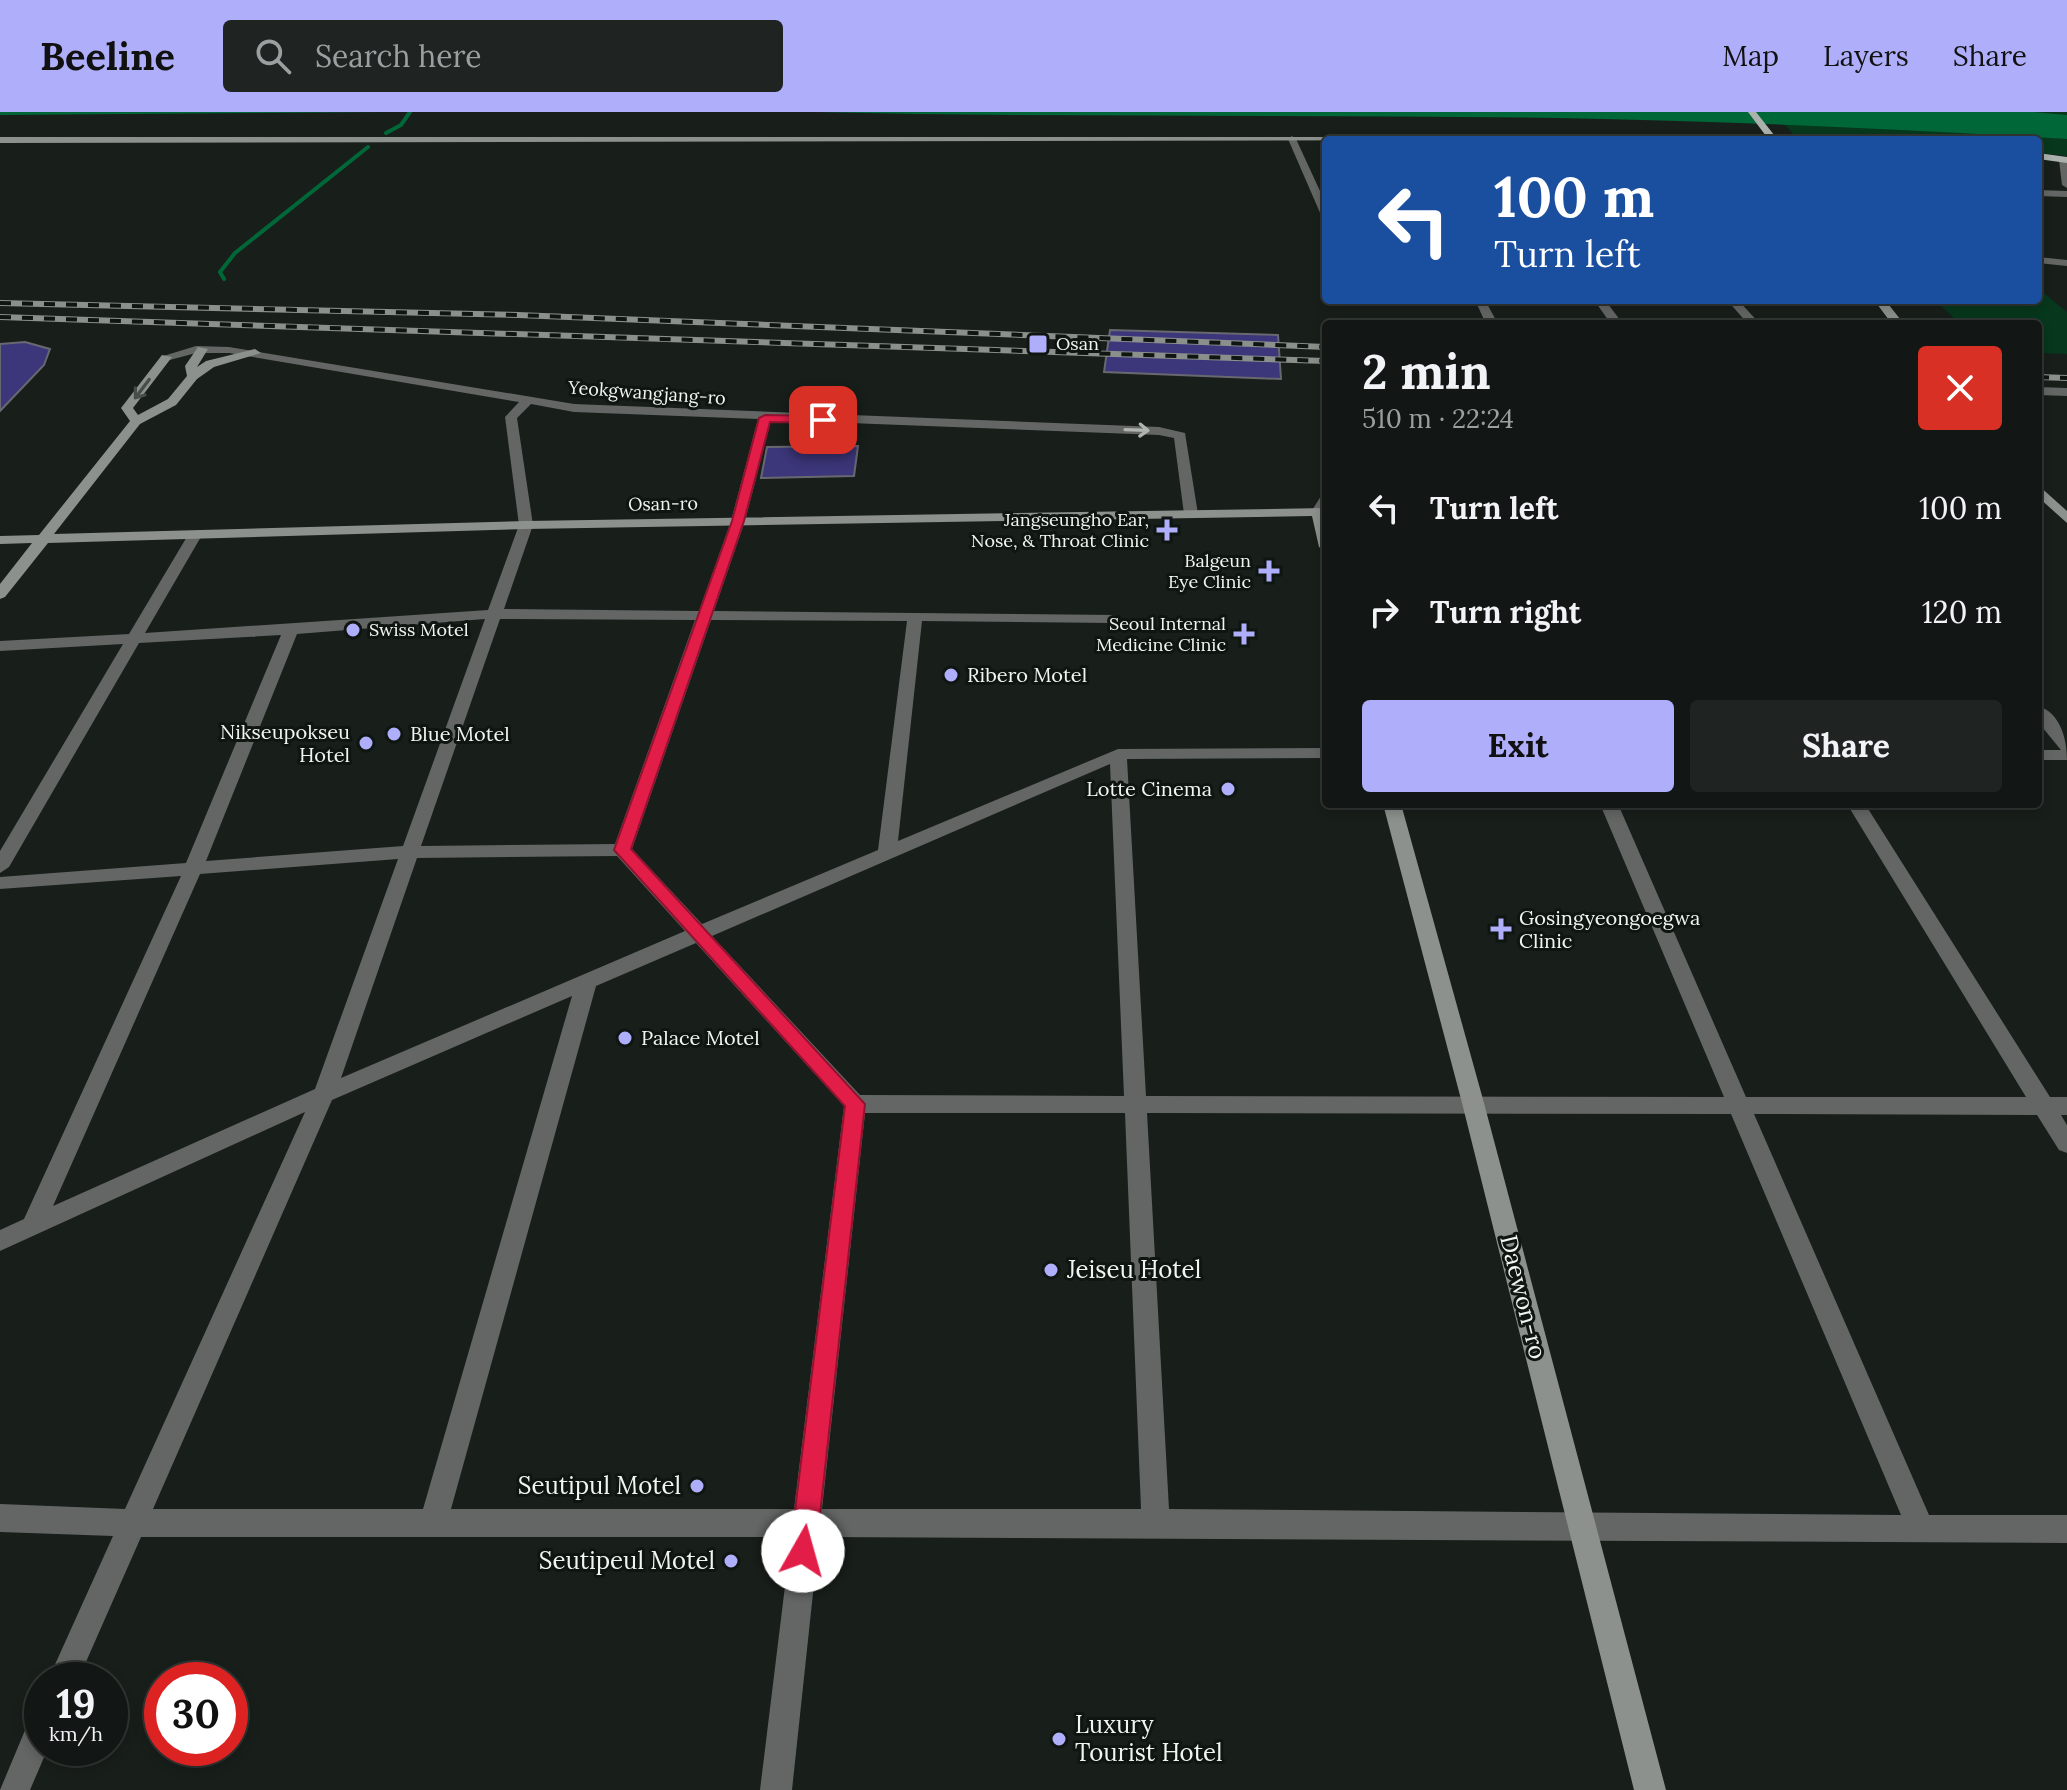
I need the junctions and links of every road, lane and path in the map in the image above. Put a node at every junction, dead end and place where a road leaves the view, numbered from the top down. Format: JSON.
{"nodes":[{"id":1,"x":1738,"y":112,"type":"edge"},
{"id":2,"x":1752,"y":112,"type":"edge"},
{"id":3,"x":1757,"y":136,"type":"edge"},
{"id":4,"x":1772,"y":136,"type":"edge"},
{"id":5,"x":1292,"y":139,"type":"junction"},
{"id":6,"x":1322,"y":139,"type":"edge"},
{"id":7,"x":0,"y":140,"type":"edge"},
{"id":8,"x":2042,"y":157,"type":"edge"},
{"id":9,"x":2066,"y":160,"type":"edge"},
{"id":10,"x":1307,"y":175,"type":"junction"},
{"id":11,"x":1322,"y":177,"type":"edge"},
{"id":12,"x":2067,"y":185,"type":"edge"},
{"id":13,"x":2042,"y":193,"type":"edge"},
{"id":14,"x":2067,"y":194,"type":"edge"},
{"id":15,"x":1322,"y":207,"type":"edge"},
{"id":16,"x":2042,"y":260,"type":"edge"},
{"id":17,"x":2067,"y":263,"type":"edge"},
{"id":18,"x":1736,"y":304,"type":"edge"},
{"id":19,"x":1882,"y":304,"type":"edge"},
{"id":20,"x":1750,"y":320,"type":"edge"},
{"id":21,"x":1895,"y":320,"type":"edge"},
{"id":22,"x":202,"y":349,"type":"junction"},
{"id":23,"x":255,"y":353,"type":"junction"},
{"id":24,"x":193,"y":376,"type":"junction"},
{"id":25,"x":2042,"y":391,"type":"edge"},
{"id":26,"x":2067,"y":392,"type":"edge"},
{"id":27,"x":528,"y":400,"type":"junction"},
{"id":28,"x":765,"y":418,"type":"junction"},
{"id":29,"x":136,"y":421,"type":"junction"},
{"id":30,"x":2042,"y":479,"type":"edge"},
{"id":31,"x":2042,"y":492,"type":"edge"},
{"id":32,"x":1322,"y":507,"type":"edge"},
{"id":33,"x":2042,"y":511,"type":"edge"},
{"id":34,"x":2065,"y":511,"type":"edge"},
{"id":35,"x":1191,"y":514,"type":"junction"},
{"id":36,"x":738,"y":521,"type":"junction"},
{"id":37,"x":526,"y":525,"type":"junction"},
{"id":38,"x":195,"y":535,"type":"junction"},
{"id":39,"x":42,"y":539,"type":"junction"},
{"id":40,"x":0,"y":540,"type":"edge"},
{"id":41,"x":0,"y":594,"type":"edge"},
{"id":42,"x":495,"y":614,"type":"junction"},
{"id":43,"x":705,"y":617,"type":"junction"},
{"id":44,"x":915,"y":618,"type":"junction"},
{"id":45,"x":1113,"y":618,"type":"dead end"},
{"id":46,"x":291,"y":630,"type":"junction"},
{"id":47,"x":132,"y":639,"type":"junction"},
{"id":48,"x":0,"y":646,"type":"edge"},
{"id":49,"x":2042,"y":716,"type":"edge"},
{"id":50,"x":2067,"y":746,"type":"edge"},
{"id":51,"x":1322,"y":753,"type":"edge"},
{"id":52,"x":1118,"y":754,"type":"junction"},
{"id":53,"x":2042,"y":755,"type":"edge"},
{"id":54,"x":2067,"y":755,"type":"edge"},
{"id":55,"x":1393,"y":808,"type":"edge"},
{"id":56,"x":1611,"y":808,"type":"edge"},
{"id":57,"x":1858,"y":808,"type":"edge"},
{"id":58,"x":622,"y":850,"type":"junction"},
{"id":59,"x":410,"y":852,"type":"junction"},
{"id":60,"x":887,"y":852,"type":"junction"},
{"id":61,"x":0,"y":867,"type":"edge"},
{"id":62,"x":193,"y":869,"type":"junction"},
{"id":63,"x":0,"y":883,"type":"edge"},
{"id":64,"x":697,"y":933,"type":"junction"},
{"id":65,"x":587,"y":981,"type":"junction"},
{"id":66,"x":324,"y":1094,"type":"junction"},
{"id":67,"x":1135,"y":1103,"type":"junction"},
{"id":68,"x":1473,"y":1103,"type":"junction"},
{"id":69,"x":855,"y":1104,"type":"junction"},
{"id":70,"x":1738,"y":1104,"type":"junction"},
{"id":71,"x":2042,"y":1106,"type":"junction"},
{"id":72,"x":2067,"y":1106,"type":"edge"},
{"id":73,"x":2067,"y":1144,"type":"edge"},
{"id":74,"x":32,"y":1227,"type":"junction"},
{"id":75,"x":0,"y":1241,"type":"edge"},
{"id":76,"x":0,"y":1518,"type":"edge"},
{"id":77,"x":806,"y":1521,"type":"junction"},
{"id":78,"x":133,"y":1523,"type":"junction"},
{"id":79,"x":433,"y":1523,"type":"junction"},
{"id":80,"x":1156,"y":1523,"type":"junction"},
{"id":81,"x":1581,"y":1525,"type":"junction"},
{"id":82,"x":1921,"y":1529,"type":"junction"},
{"id":83,"x":2067,"y":1529,"type":"edge"},
{"id":84,"x":71,"y":1662,"type":"edge"},
{"id":85,"x":25,"y":1766,"type":"edge"},
{"id":86,"x":14,"y":1790,"type":"edge"},
{"id":87,"x":776,"y":1790,"type":"edge"},
{"id":88,"x":1650,"y":1790,"type":"edge"}],
"edges":[{"from":1,"to":3,"type":"main road"},
{"from":2,"to":4,"type":"main road"},
{"from":5,"to":6,"type":"street"},
{"from":5,"to":7,"type":"street"},
{"from":5,"to":10,"type":"street"},
{"from":8,"to":9,"type":"main road"},
{"from":9,"to":12,"type":"street"},
{"from":10,"to":11,"type":"street"},
{"from":10,"to":15,"type":"street"},
{"from":13,"to":14,"type":"street"},
{"from":16,"to":17,"type":"street"},
{"from":18,"to":20,"type":"street"},
{"from":19,"to":21,"type":"street"},
{"from":22,"to":23,"type":"street","name":"Yeokgwangjang-ro"},
{"from":22,"to":24,"type":"street"},
{"from":22,"to":29,"type":"street","name":"Yeokgwangjang-ro","one_way":true},
{"from":23,"to":24,"type":"street"},
{"from":23,"to":27,"type":"street","name":"Yeokgwangjang-ro"},
{"from":24,"to":29,"type":"street"},
{"from":25,"to":26,"type":"street"},
{"from":27,"to":28,"type":"street","name":"Yeokgwangjang-ro"},
{"from":27,"to":37,"type":"street"},
{"from":28,"to":35,"type":"street","name":"Yeokgwangjang-ro","one_way":true},
{"from":28,"to":36,"type":"street"},
{"from":29,"to":39,"type":"street"},
{"from":30,"to":34,"type":"street"},
{"from":31,"to":34,"type":"street"},
{"from":32,"to":35,"type":"street","name":"Osan-ro"},
{"from":33,"to":34,"type":"street"},
{"from":35,"to":36,"type":"street","name":"Osan-ro"},
{"from":36,"to":37,"type":"street","name":"Osan-ro"},
{"from":36,"to":43,"type":"street"},
{"from":37,"to":38,"type":"street","name":"Osan-ro"},
{"from":37,"to":42,"type":"street"},
{"from":38,"to":39,"type":"street","name":"Osan-ro"},
{"from":38,"to":47,"type":"street"},
{"from":39,"to":40,"type":"street","name":"Osan-ro"},
{"from":39,"to":41,"type":"street"},
{"from":42,"to":43,"type":"street"},
{"from":42,"to":46,"type":"street"},
{"from":42,"to":59,"type":"street"},
{"from":43,"to":44,"type":"street"},
{"from":43,"to":58,"type":"street"},
{"from":44,"to":45,"type":"street"},
{"from":44,"to":60,"type":"street"},
{"from":46,"to":47,"type":"street"},
{"from":46,"to":62,"type":"street"},
{"from":47,"to":48,"type":"street"},
{"from":47,"to":61,"type":"street"},
{"from":49,"to":50,"type":"street"},
{"from":51,"to":52,"type":"street"},
{"from":52,"to":60,"type":"street"},
{"from":52,"to":67,"type":"street"},
{"from":53,"to":54,"type":"street"},
{"from":55,"to":68,"type":"street","name":"Daewon-ro"},
{"from":56,"to":70,"type":"street"},
{"from":57,"to":71,"type":"street"},
{"from":58,"to":59,"type":"street"},
{"from":58,"to":64,"type":"street"},
{"from":59,"to":62,"type":"street"},
{"from":59,"to":66,"type":"street"},
{"from":60,"to":64,"type":"street"},
{"from":62,"to":63,"type":"street"},
{"from":62,"to":74,"type":"street"},
{"from":64,"to":65,"type":"street"},
{"from":64,"to":69,"type":"street"},
{"from":65,"to":66,"type":"street"},
{"from":65,"to":79,"type":"street"},
{"from":66,"to":74,"type":"street"},
{"from":66,"to":78,"type":"street"},
{"from":67,"to":68,"type":"street"},
{"from":67,"to":69,"type":"street"},
{"from":67,"to":80,"type":"street"},
{"from":68,"to":70,"type":"street"},
{"from":68,"to":81,"type":"street","name":"Daewon-ro"},
{"from":69,"to":77,"type":"street"},
{"from":70,"to":71,"type":"street"},
{"from":70,"to":82,"type":"street"},
{"from":71,"to":72,"type":"street"},
{"from":71,"to":73,"type":"street"},
{"from":74,"to":75,"type":"street"},
{"from":76,"to":78,"type":"street"},
{"from":77,"to":79,"type":"street"},
{"from":77,"to":80,"type":"street"},
{"from":77,"to":87,"type":"street"},
{"from":78,"to":79,"type":"street"},
{"from":78,"to":84,"type":"street"},
{"from":80,"to":81,"type":"street"},
{"from":81,"to":82,"type":"street"},
{"from":81,"to":88,"type":"street","name":"Daewon-ro"},
{"from":82,"to":83,"type":"street"},
{"from":85,"to":86,"type":"street"}]}
